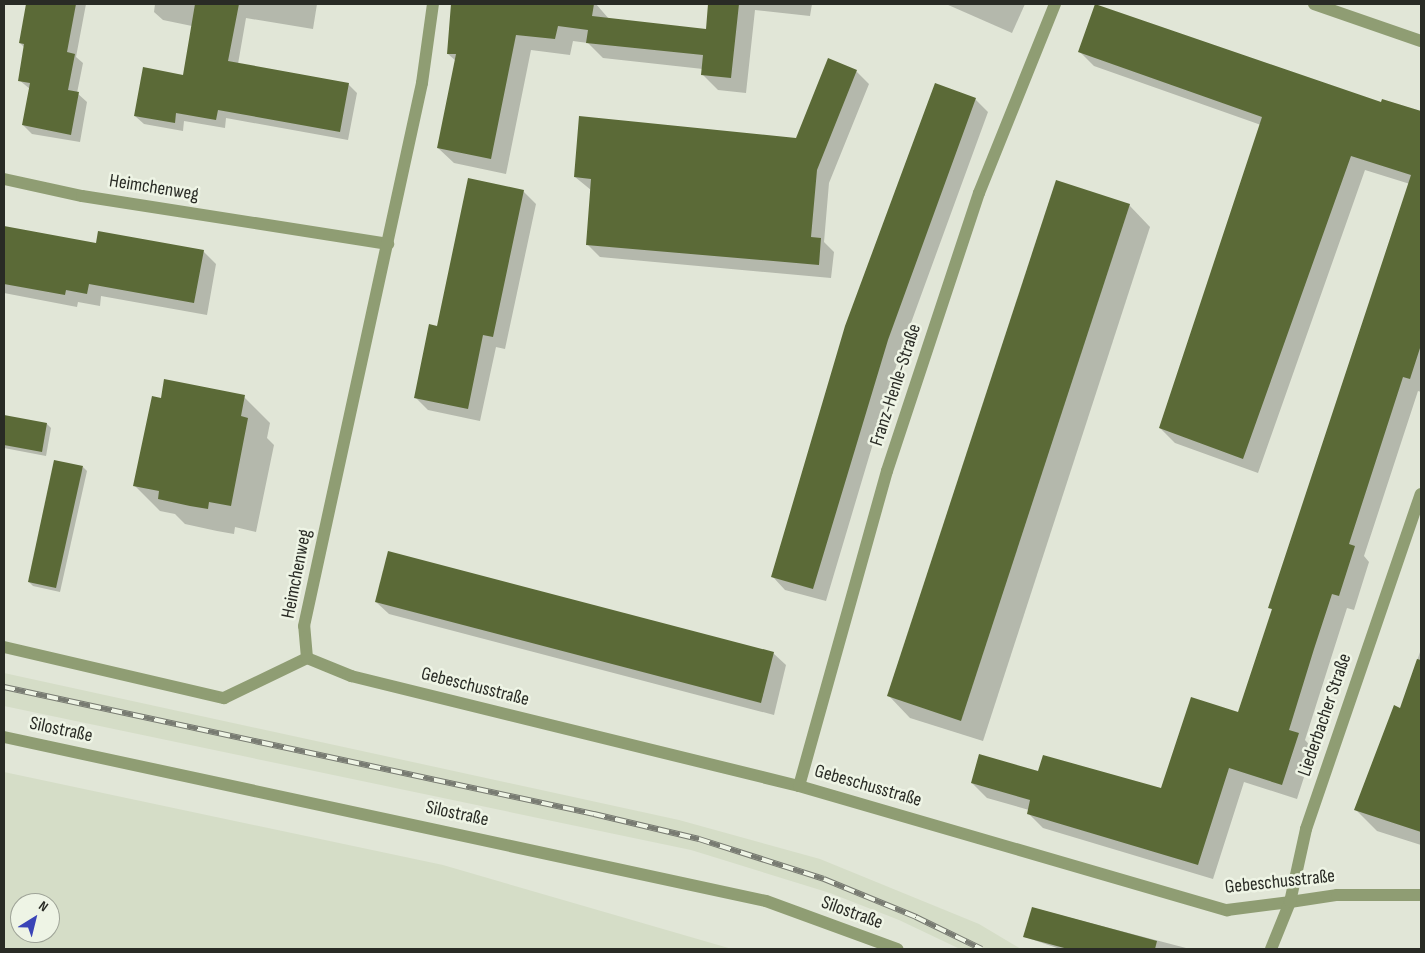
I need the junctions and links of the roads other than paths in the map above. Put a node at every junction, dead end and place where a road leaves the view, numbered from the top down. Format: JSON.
{"nodes":[{"id":1,"x":433,"y":4,"type":"edge"},
{"id":2,"x":1055,"y":4,"type":"edge"},
{"id":3,"x":1314,"y":4,"type":"edge"},
{"id":4,"x":1421,"y":40,"type":"edge"},
{"id":5,"x":4,"y":179,"type":"edge"},
{"id":6,"x":388,"y":244,"type":"junction"},
{"id":7,"x":1421,"y":494,"type":"edge"},
{"id":8,"x":4,"y":647,"type":"edge"},
{"id":9,"x":307,"y":658,"type":"junction"},
{"id":10,"x":4,"y":737,"type":"edge"},
{"id":11,"x":799,"y":786,"type":"junction"},
{"id":12,"x":1421,"y":895,"type":"edge"},
{"id":13,"x":1290,"y":902,"type":"junction"},
{"id":14,"x":897,"y":949,"type":"edge"},
{"id":15,"x":1271,"y":949,"type":"edge"}],
"edges":[{"from":1,"to":6,"type":"street","name":"Heimchenweg"},
{"from":2,"to":11,"type":"street","name":"Franz-Henle-Straße"},
{"from":3,"to":4,"type":"street"},
{"from":5,"to":6,"type":"street","name":"Heimchenweg"},
{"from":6,"to":9,"type":"street","name":"Heimchenweg"},
{"from":7,"to":13,"type":"street","name":"Liederbacher Straße"},
{"from":8,"to":9,"type":"street"},
{"from":9,"to":11,"type":"street","name":"Gebeschusstraße"},
{"from":10,"to":14,"type":"street","name":"Silostraße"},
{"from":11,"to":13,"type":"street","name":"Gebeschusstraße"},
{"from":12,"to":13,"type":"street","name":"Gebeschusstraße"},
{"from":13,"to":15,"type":"street","name":"Liederbacher Straße"}]}
